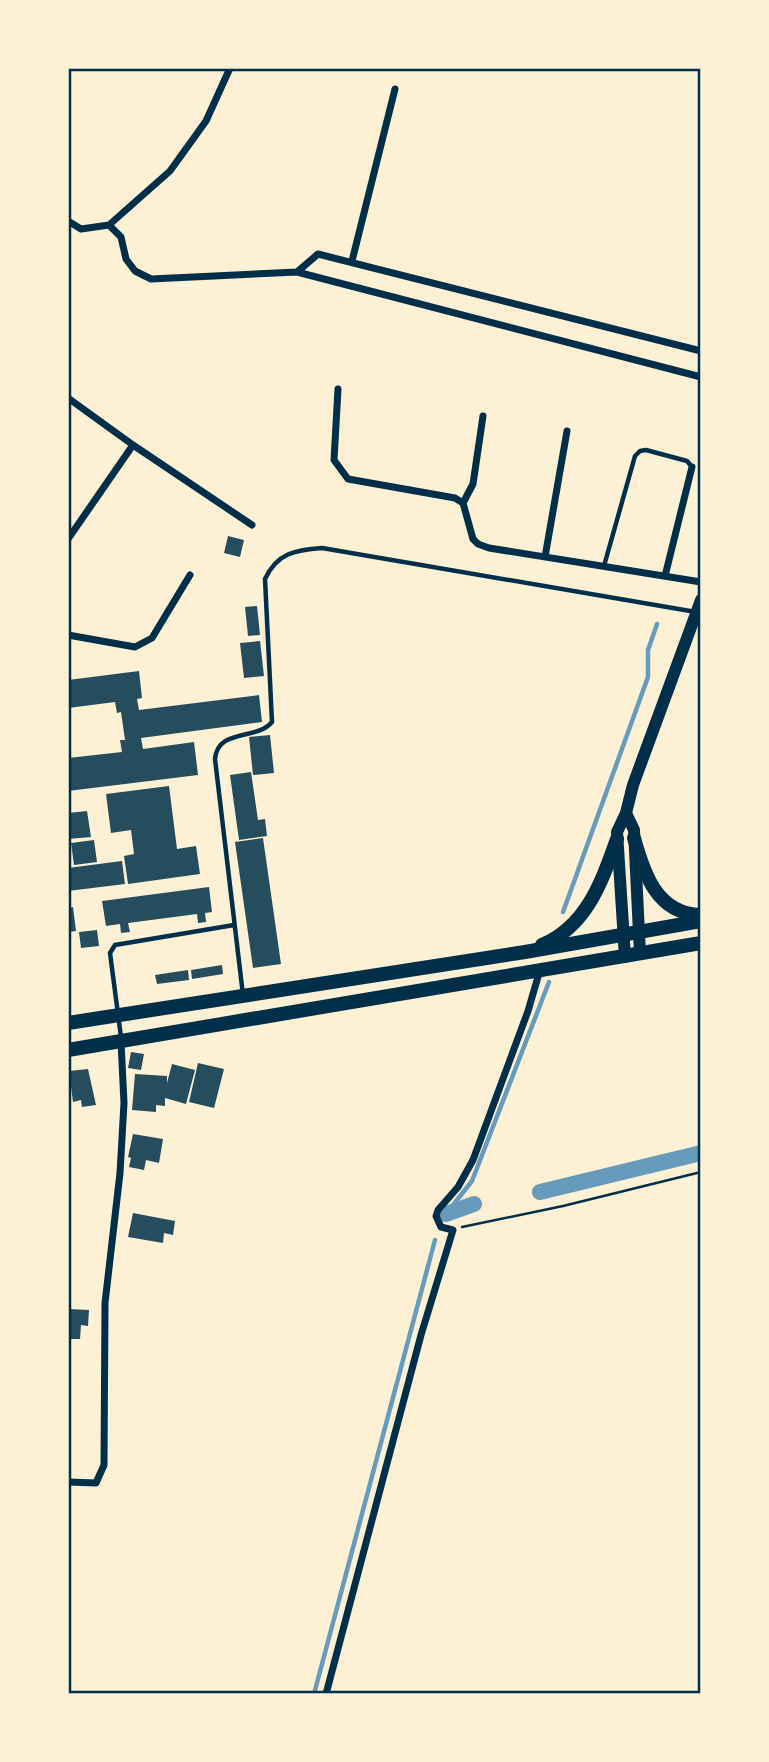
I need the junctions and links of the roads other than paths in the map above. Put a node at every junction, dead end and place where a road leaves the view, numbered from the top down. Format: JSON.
{"nodes":[{"id":1,"x":230,"y":68,"type":"edge"},
{"id":2,"x":395,"y":89,"type":"dead end"},
{"id":3,"x":68,"y":221,"type":"edge"},
{"id":4,"x":109,"y":225,"type":"junction"},
{"id":5,"x":352,"y":261,"type":"junction"},
{"id":6,"x":297,"y":272,"type":"junction"},
{"id":7,"x":701,"y":351,"type":"edge"},
{"id":8,"x":701,"y":377,"type":"edge"},
{"id":9,"x":338,"y":389,"type":"dead end"},
{"id":10,"x":68,"y":398,"type":"edge"},
{"id":11,"x":483,"y":416,"type":"dead end"},
{"id":12,"x":567,"y":431,"type":"dead end"},
{"id":13,"x":132,"y":444,"type":"junction"},
{"id":14,"x":692,"y":467,"type":"joint"},
{"id":15,"x":463,"y":502,"type":"junction"},
{"id":16,"x":252,"y":525,"type":"dead end"},
{"id":17,"x":68,"y":539,"type":"edge"},
{"id":18,"x":545,"y":557,"type":"junction"},
{"id":19,"x":604,"y":566,"type":"junction"},
{"id":20,"x":190,"y":575,"type":"dead end"},
{"id":21,"x":665,"y":576,"type":"junction"},
{"id":22,"x":701,"y":582,"type":"edge"},
{"id":23,"x":699,"y":606,"type":"edge"},
{"id":24,"x":68,"y":635,"type":"edge"},
{"id":25,"x":626,"y":813,"type":"junction"},
{"id":26,"x":635,"y":838,"type":"junction"},
{"id":27,"x":617,"y":839,"type":"junction"},
{"id":28,"x":701,"y":915,"type":"edge"},
{"id":29,"x":701,"y":921,"type":"edge"},
{"id":30,"x":234,"y":925,"type":"junction"},
{"id":31,"x":638,"y":932,"type":"junction"},
{"id":32,"x":623,"y":935,"type":"junction"},
{"id":33,"x":701,"y":943,"type":"edge"},
{"id":34,"x":525,"y":952,"type":"junction"},
{"id":35,"x":632,"y":955,"type":"junction"},
{"id":36,"x":540,"y":970,"type":"junction"},
{"id":37,"x":243,"y":996,"type":"junction"},
{"id":38,"x":119,"y":1016,"type":"junction"},
{"id":39,"x":68,"y":1023,"type":"edge"},
{"id":40,"x":121,"y":1041,"type":"junction"},
{"id":41,"x":68,"y":1049,"type":"edge"},
{"id":42,"x":68,"y":1482,"type":"edge"},
{"id":43,"x":326,"y":1694,"type":"edge"}],
"edges":[{"from":1,"to":4,"type":"street"},
{"from":2,"to":5,"type":"street"},
{"from":3,"to":4,"type":"street"},
{"from":4,"to":6,"type":"street"},
{"from":5,"to":6,"type":"street"},
{"from":5,"to":7,"type":"street"},
{"from":6,"to":8,"type":"street"},
{"from":9,"to":15,"type":"street"},
{"from":10,"to":13,"type":"street"},
{"from":11,"to":15,"type":"street"},
{"from":12,"to":18,"type":"street"},
{"from":13,"to":16,"type":"street"},
{"from":13,"to":17,"type":"street"},
{"from":14,"to":19,"type":"lane"},
{"from":14,"to":21,"type":"street"},
{"from":15,"to":18,"type":"street"},
{"from":18,"to":19,"type":"street"},
{"from":19,"to":21,"type":"street"},
{"from":20,"to":24,"type":"street"},
{"from":21,"to":22,"type":"street"},
{"from":23,"to":25,"type":"main road"},
{"from":23,"to":30,"type":"lane"},
{"from":25,"to":26,"type":"main road"},
{"from":25,"to":27,"type":"main road"},
{"from":26,"to":28,"type":"highway"},
{"from":26,"to":31,"type":"main road"},
{"from":27,"to":32,"type":"main road"},
{"from":27,"to":34,"type":"highway"},
{"from":29,"to":31,"type":"highway"},
{"from":30,"to":37,"type":"lane"},
{"from":30,"to":38,"type":"lane"},
{"from":31,"to":32,"type":"highway"},
{"from":31,"to":35,"type":"main road"},
{"from":32,"to":34,"type":"highway"},
{"from":32,"to":35,"type":"main road"},
{"from":33,"to":35,"type":"highway"},
{"from":34,"to":37,"type":"highway"},
{"from":35,"to":36,"type":"highway"},
{"from":36,"to":40,"type":"highway"},
{"from":36,"to":43,"type":"street"},
{"from":37,"to":38,"type":"highway"},
{"from":38,"to":39,"type":"highway"},
{"from":38,"to":40,"type":"lane"},
{"from":40,"to":41,"type":"highway"},
{"from":40,"to":42,"type":"street"}]}
